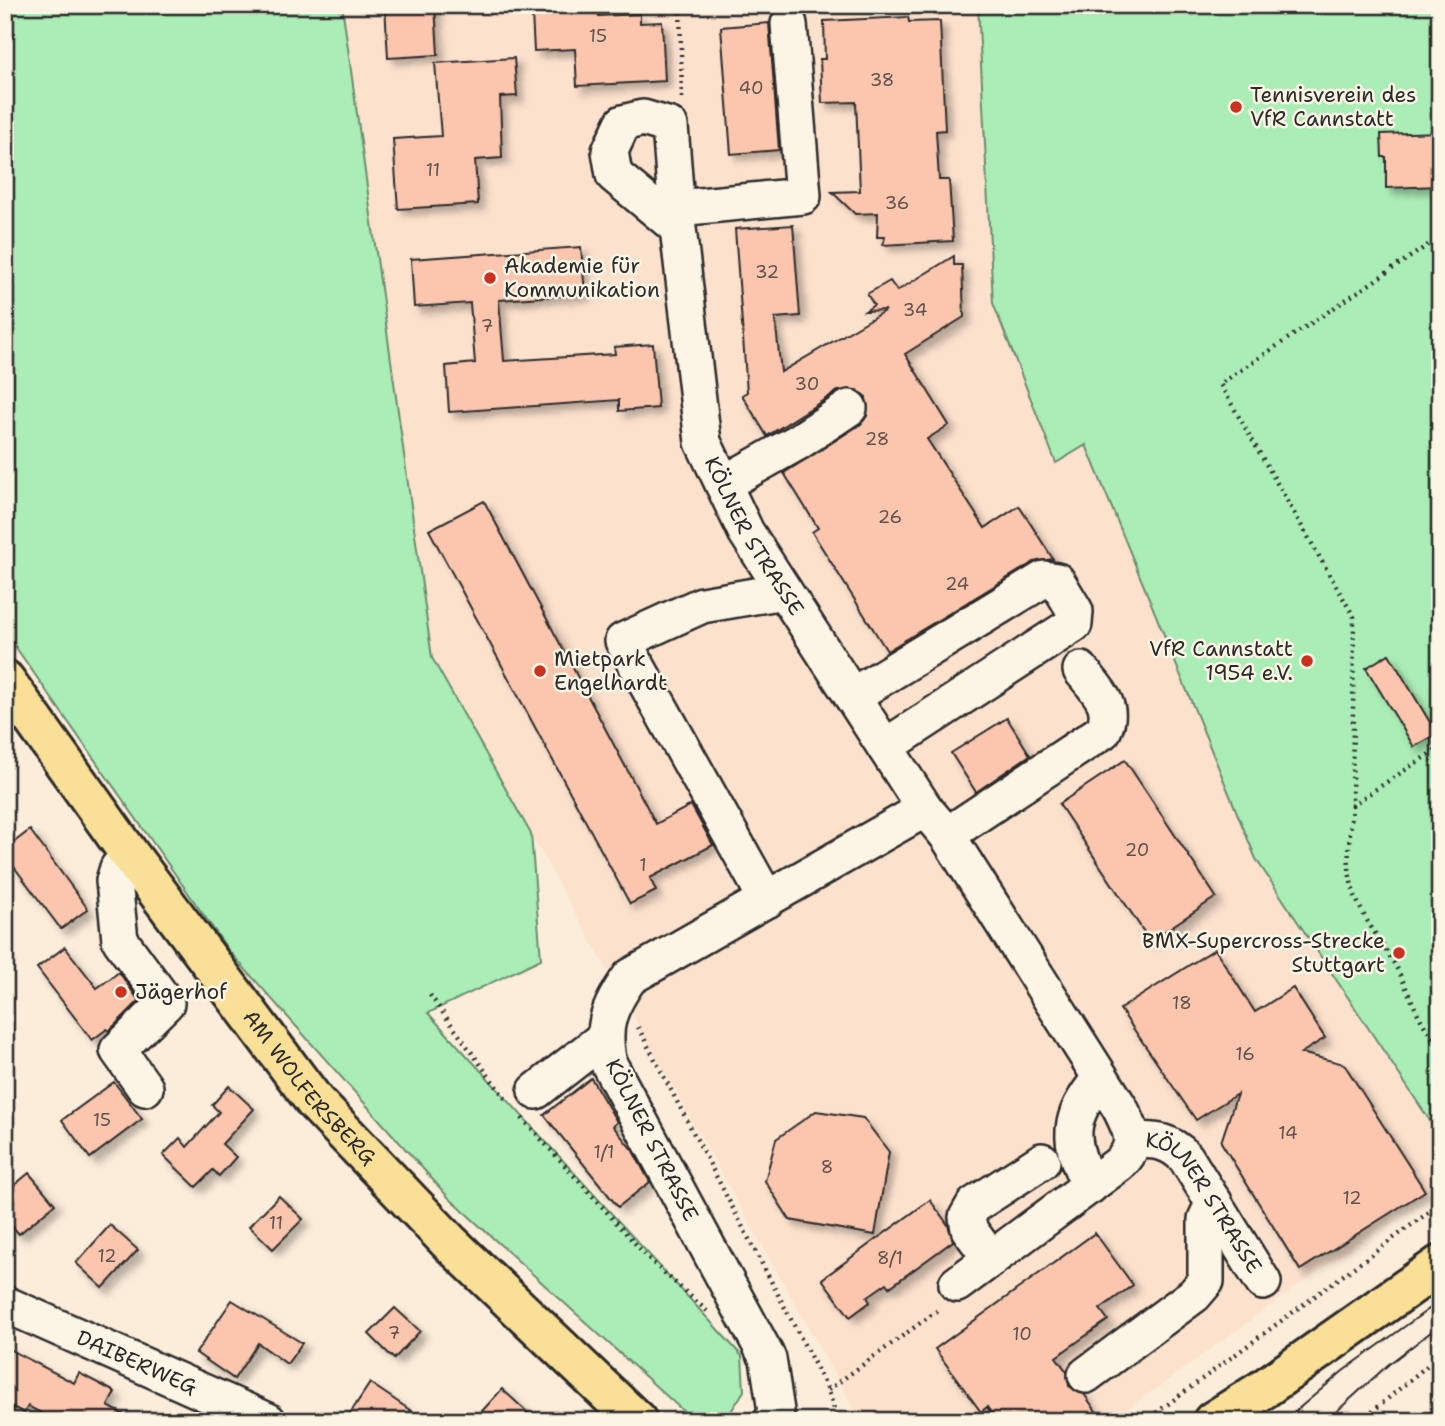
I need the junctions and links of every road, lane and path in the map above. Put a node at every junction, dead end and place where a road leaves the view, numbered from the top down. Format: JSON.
{"nodes":[{"id":1,"x":680,"y":5,"type":"edge"},
{"id":2,"x":789,"y":24,"type":"dead end"},
{"id":3,"x":670,"y":126,"type":"junction"},
{"id":4,"x":678,"y":218,"type":"junction"},
{"id":5,"x":1440,"y":237,"type":"edge"},
{"id":6,"x":849,"y":408,"type":"dead end"},
{"id":7,"x":723,"y":484,"type":"junction"},
{"id":8,"x":784,"y":591,"type":"junction"},
{"id":9,"x":1081,"y":670,"type":"dead end"},
{"id":10,"x":5,"y":680,"type":"edge"},
{"id":11,"x":852,"y":696,"type":"junction"},
{"id":12,"x":885,"y":747,"type":"junction"},
{"id":13,"x":1440,"y":747,"type":"edge"},
{"id":14,"x":1352,"y":805,"type":"junction"},
{"id":15,"x":936,"y":822,"type":"junction"},
{"id":16,"x":132,"y":858,"type":"junction"},
{"id":17,"x":767,"y":900,"type":"junction"},
{"id":18,"x":430,"y":995,"type":"dead end"},
{"id":19,"x":612,"y":1002,"type":"junction"},
{"id":20,"x":604,"y":1038,"type":"junction"},
{"id":21,"x":1440,"y":1047,"type":"edge"},
{"id":22,"x":1100,"y":1079,"type":"junction"},
{"id":23,"x":145,"y":1088,"type":"dead end"},
{"id":24,"x":523,"y":1104,"type":"junction"},
{"id":25,"x":1133,"y":1141,"type":"junction"},
{"id":26,"x":1042,"y":1161,"type":"dead end"},
{"id":27,"x":1090,"y":1186,"type":"junction"},
{"id":28,"x":1214,"y":1202,"type":"junction"},
{"id":29,"x":1440,"y":1204,"type":"edge"},
{"id":30,"x":991,"y":1259,"type":"junction"},
{"id":31,"x":1440,"y":1265,"type":"edge"},
{"id":32,"x":1263,"y":1282,"type":"dead end"},
{"id":33,"x":957,"y":1284,"type":"joint"},
{"id":34,"x":5,"y":1304,"type":"edge"},
{"id":35,"x":712,"y":1315,"type":"dead end"},
{"id":36,"x":1440,"y":1355,"type":"edge"},
{"id":37,"x":1086,"y":1375,"type":"dead end"},
{"id":38,"x":828,"y":1390,"type":"junction"},
{"id":39,"x":1262,"y":1390,"type":"junction"},
{"id":40,"x":268,"y":1421,"type":"edge"},
{"id":41,"x":637,"y":1421,"type":"edge"},
{"id":42,"x":772,"y":1421,"type":"edge"},
{"id":43,"x":838,"y":1421,"type":"edge"},
{"id":44,"x":1145,"y":1421,"type":"edge"},
{"id":45,"x":1213,"y":1421,"type":"edge"},
{"id":46,"x":1229,"y":1421,"type":"edge"},
{"id":47,"x":1361,"y":1421,"type":"edge"}],
"edges":[{"from":1,"to":3,"type":"path"},
{"from":2,"to":4,"type":"street"},
{"from":3,"to":4,"type":"street","name":"KÖLNER STRASSE"},
{"from":3,"to":4,"type":"street"},
{"from":4,"to":7,"type":"street","name":"KÖLNER STRASSE"},
{"from":5,"to":14,"type":"path"},
{"from":6,"to":7,"type":"street"},
{"from":7,"to":8,"type":"street","name":"KÖLNER STRASSE"},
{"from":8,"to":11,"type":"street","name":"KÖLNER STRASSE"},
{"from":8,"to":17,"type":"street"},
{"from":9,"to":15,"type":"street"},
{"from":10,"to":16,"type":"main road","name":"AM WOLFERSBERG"},
{"from":11,"to":12,"type":"street","name":"KÖLNER STRASSE"},
{"from":11,"to":12,"type":"street"},
{"from":12,"to":15,"type":"street","name":"KÖLNER STRASSE"},
{"from":13,"to":14,"type":"path"},
{"from":14,"to":21,"type":"path"},
{"from":15,"to":17,"type":"street","name":"KÖLNER STRASSE"},
{"from":15,"to":22,"type":"street","name":"KÖLNER STRASSE"},
{"from":16,"to":23,"type":"street"},
{"from":16,"to":41,"type":"main road","name":"AM WOLFERSBERG"},
{"from":17,"to":19,"type":"street","name":"KÖLNER STRASSE"},
{"from":18,"to":24,"type":"path"},
{"from":19,"to":20,"type":"street","name":"KÖLNER STRASSE"},
{"from":19,"to":38,"type":"path"},
{"from":20,"to":24,"type":"street"},
{"from":20,"to":42,"type":"street","name":"KÖLNER STRASSE"},
{"from":22,"to":25,"type":"street","name":"KÖLNER STRASSE"},
{"from":22,"to":27,"type":"street"},
{"from":24,"to":35,"type":"path"},
{"from":25,"to":27,"type":"street","name":"KÖLNER STRASSE"},
{"from":25,"to":28,"type":"street","name":"KÖLNER STRASSE"},
{"from":26,"to":30,"type":"street"},
{"from":27,"to":30,"type":"street","name":"KÖLNER STRASSE"},
{"from":28,"to":32,"type":"street","name":"KÖLNER STRASSE"},
{"from":28,"to":37,"type":"street"},
{"from":29,"to":44,"type":"path"},
{"from":30,"to":33,"type":"street","name":"KÖLNER STRASSE"},
{"from":31,"to":39,"type":"main road"},
{"from":33,"to":38,"type":"path"},
{"from":34,"to":40,"type":"street","name":"DAIBERWEG"},
{"from":36,"to":47,"type":"path"},
{"from":38,"to":43,"type":"path"},
{"from":39,"to":45,"type":"main road"},
{"from":39,"to":46,"type":"main road"}]}
